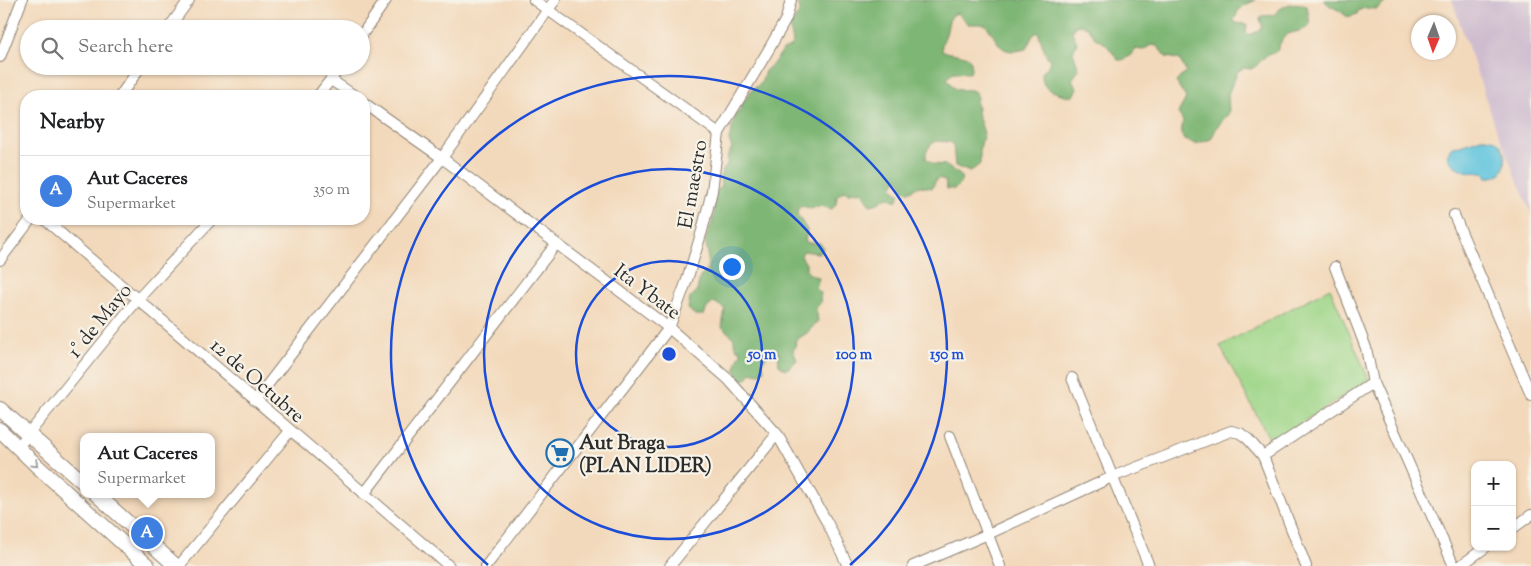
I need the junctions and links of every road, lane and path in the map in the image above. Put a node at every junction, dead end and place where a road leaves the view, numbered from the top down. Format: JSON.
{"nodes":[{"id":1,"x":22,"y":0,"type":"edge"},
{"id":2,"x":189,"y":0,"type":"edge"},
{"id":3,"x":386,"y":0,"type":"edge"},
{"id":4,"x":534,"y":0,"type":"edge"},
{"id":5,"x":555,"y":0,"type":"edge"},
{"id":6,"x":791,"y":0,"type":"edge"},
{"id":7,"x":548,"y":9,"type":"junction"},
{"id":8,"x":175,"y":20,"type":"edge"},
{"id":9,"x":370,"y":23,"type":"edge"},
{"id":10,"x":0,"y":57,"type":"edge"},
{"id":11,"x":135,"y":75,"type":"edge"},
{"id":12,"x":335,"y":75,"type":"edge"},
{"id":13,"x":331,"y":80,"type":"junction"},
{"id":14,"x":124,"y":90,"type":"edge"},
{"id":15,"x":323,"y":90,"type":"edge"},
{"id":16,"x":346,"y":90,"type":"edge"},
{"id":17,"x":370,"y":107,"type":"edge"},
{"id":18,"x":719,"y":134,"type":"junction"},
{"id":19,"x":442,"y":158,"type":"junction"},
{"id":20,"x":1454,"y":216,"type":"dead end"},
{"id":21,"x":26,"y":225,"type":"edge"},
{"id":22,"x":51,"y":225,"type":"edge"},
{"id":23,"x":206,"y":225,"type":"edge"},
{"id":24,"x":556,"y":244,"type":"junction"},
{"id":25,"x":0,"y":260,"type":"edge"},
{"id":26,"x":1334,"y":267,"type":"dead end"},
{"id":27,"x":138,"y":299,"type":"junction"},
{"id":28,"x":670,"y":328,"type":"junction"},
{"id":29,"x":1072,"y":378,"type":"dead end"},
{"id":30,"x":1373,"y":383,"type":"junction"},
{"id":31,"x":1531,"y":395,"type":"edge"},
{"id":32,"x":255,"y":401,"type":"junction"},
{"id":33,"x":0,"y":409,"type":"edge"},
{"id":34,"x":0,"y":430,"type":"edge"},
{"id":35,"x":290,"y":431,"type":"junction"},
{"id":36,"x":29,"y":433,"type":"junction"},
{"id":37,"x":777,"y":434,"type":"junction"},
{"id":38,"x":950,"y":436,"type":"dead end"},
{"id":39,"x":18,"y":447,"type":"junction"},
{"id":40,"x":1263,"y":456,"type":"junction"},
{"id":41,"x":1112,"y":477,"type":"junction"},
{"id":42,"x":80,"y":479,"type":"edge"},
{"id":43,"x":364,"y":494,"type":"junction"},
{"id":44,"x":100,"y":498,"type":"edge"},
{"id":45,"x":1531,"y":515,"type":"edge"},
{"id":46,"x":1516,"y":525,"type":"edge"},
{"id":47,"x":988,"y":534,"type":"junction"},
{"id":48,"x":1481,"y":551,"type":"edge"},
{"id":49,"x":148,"y":566,"type":"edge"},
{"id":50,"x":177,"y":566,"type":"edge"},
{"id":51,"x":449,"y":566,"type":"edge"},
{"id":52,"x":486,"y":566,"type":"edge"},
{"id":53,"x":670,"y":566,"type":"edge"},
{"id":54,"x":848,"y":566,"type":"edge"},
{"id":55,"x":913,"y":566,"type":"edge"},
{"id":56,"x":1000,"y":566,"type":"edge"},
{"id":57,"x":1149,"y":566,"type":"edge"},
{"id":58,"x":1306,"y":566,"type":"edge"},
{"id":59,"x":1454,"y":566,"type":"edge"},
{"id":60,"x":1460,"y":566,"type":"edge"}],
"edges":[{"from":1,"to":10,"type":"street"},
{"from":2,"to":8,"type":"street"},
{"from":3,"to":9,"type":"street"},
{"from":4,"to":7,"type":"street"},
{"from":5,"to":7,"type":"street"},
{"from":6,"to":18,"type":"street","name":"El maestro"},
{"from":7,"to":18,"type":"street"},
{"from":7,"to":19,"type":"street"},
{"from":11,"to":14,"type":"street"},
{"from":12,"to":13,"type":"street"},
{"from":13,"to":15,"type":"street"},
{"from":13,"to":16,"type":"street"},
{"from":17,"to":19,"type":"street","name":"Ita Ybate"},
{"from":18,"to":28,"type":"street","name":"El maestro"},
{"from":19,"to":24,"type":"street","name":"Ita Ybate"},
{"from":19,"to":32,"type":"street"},
{"from":20,"to":31,"type":"street"},
{"from":21,"to":25,"type":"street"},
{"from":22,"to":27,"type":"street","name":"12 de Octubre"},
{"from":23,"to":27,"type":"street","name":"1° de Mayo"},
{"from":24,"to":28,"type":"street","name":"Ita Ybate"},
{"from":24,"to":43,"type":"street"},
{"from":26,"to":30,"type":"street"},
{"from":27,"to":32,"type":"street","name":"12 de Octubre"},
{"from":27,"to":36,"type":"street","name":"1° de Mayo"},
{"from":28,"to":37,"type":"street","name":"Ita Ybate"},
{"from":28,"to":52,"type":"street","name":"El maestro"},
{"from":29,"to":41,"type":"street"},
{"from":30,"to":40,"type":"street"},
{"from":30,"to":59,"type":"street"},
{"from":32,"to":35,"type":"street","name":"12 de Octubre"},
{"from":33,"to":36,"type":"main road"},
{"from":34,"to":39,"type":"main road"},
{"from":35,"to":43,"type":"street","name":"12 de Octubre"},
{"from":35,"to":50,"type":"street"},
{"from":36,"to":39,"type":"street","name":"1° de Mayo"},
{"from":36,"to":42,"type":"main road"},
{"from":37,"to":53,"type":"street"},
{"from":37,"to":54,"type":"street","name":"Ita Ybate"},
{"from":38,"to":47,"type":"street"},
{"from":39,"to":49,"type":"main road","one_way":true},
{"from":40,"to":41,"type":"street"},
{"from":40,"to":58,"type":"street"},
{"from":41,"to":47,"type":"street"},
{"from":41,"to":57,"type":"street"},
{"from":43,"to":51,"type":"street","name":"12 de Octubre"},
{"from":44,"to":50,"type":"main road"},
{"from":45,"to":46,"type":"street"},
{"from":47,"to":55,"type":"street"},
{"from":47,"to":56,"type":"street"},
{"from":48,"to":60,"type":"street"}]}
